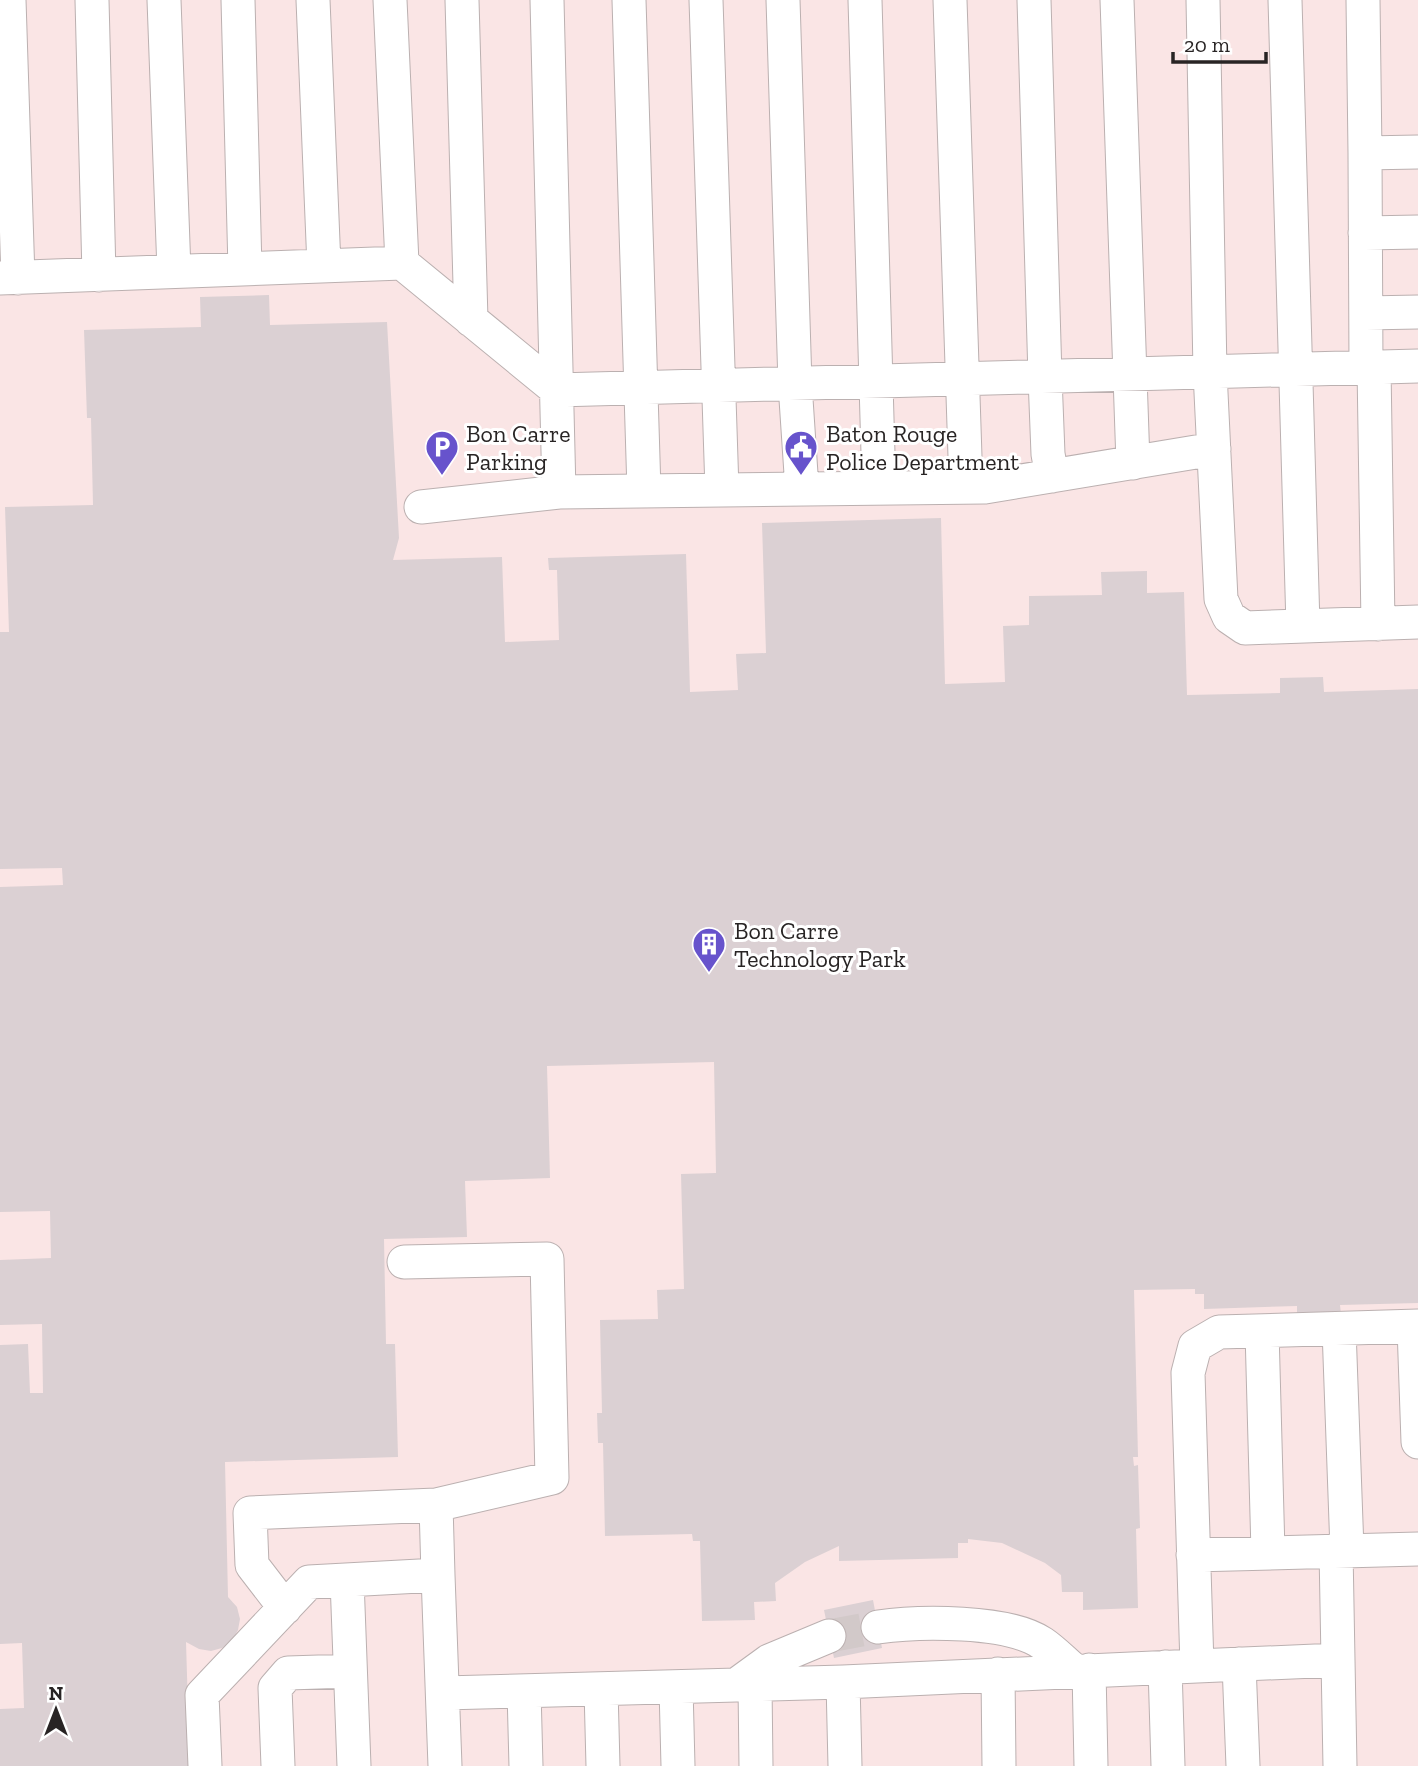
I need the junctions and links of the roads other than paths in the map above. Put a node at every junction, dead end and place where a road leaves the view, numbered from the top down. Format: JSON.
{"nodes":[{"id":1,"x":9,"y":0,"type":"edge"},
{"id":2,"x":92,"y":0,"type":"edge"},
{"id":3,"x":164,"y":0,"type":"edge"},
{"id":4,"x":238,"y":0,"type":"edge"},
{"id":5,"x":313,"y":0,"type":"edge"},
{"id":6,"x":390,"y":0,"type":"edge"},
{"id":7,"x":462,"y":0,"type":"edge"},
{"id":8,"x":547,"y":0,"type":"edge"},
{"id":9,"x":629,"y":0,"type":"edge"},
{"id":10,"x":706,"y":0,"type":"edge"},
{"id":11,"x":783,"y":0,"type":"edge"},
{"id":12,"x":865,"y":0,"type":"edge"},
{"id":13,"x":950,"y":0,"type":"edge"},
{"id":14,"x":1034,"y":0,"type":"edge"},
{"id":15,"x":1117,"y":0,"type":"edge"},
{"id":16,"x":1203,"y":0,"type":"edge"},
{"id":17,"x":1285,"y":0,"type":"edge"},
{"id":18,"x":1363,"y":0,"type":"edge"},
{"id":19,"x":1418,"y":152,"type":"edge"},
{"id":20,"x":1365,"y":153,"type":"junction"},
{"id":21,"x":1418,"y":232,"type":"edge"},
{"id":22,"x":1366,"y":233,"type":"junction"},
{"id":23,"x":402,"y":263,"type":"junction"},
{"id":24,"x":324,"y":266,"type":"junction"},
{"id":25,"x":246,"y":269,"type":"junction"},
{"id":26,"x":174,"y":271,"type":"junction"},
{"id":27,"x":99,"y":275,"type":"junction"},
{"id":28,"x":9,"y":278,"type":"edge"},
{"id":29,"x":1418,"y":312,"type":"edge"},
{"id":30,"x":1366,"y":313,"type":"junction"},
{"id":31,"x":471,"y":320,"type":"junction"},
{"id":32,"x":1418,"y":366,"type":"edge"},
{"id":33,"x":1370,"y":367,"type":"junction"},
{"id":34,"x":1296,"y":369,"type":"junction"},
{"id":35,"x":1210,"y":372,"type":"junction"},
{"id":36,"x":1130,"y":374,"type":"junction"},
{"id":37,"x":1045,"y":377,"type":"junction"},
{"id":38,"x":963,"y":379,"type":"junction"},
{"id":39,"x":877,"y":381,"type":"junction"},
{"id":40,"x":794,"y":384,"type":"junction"},
{"id":41,"x":718,"y":386,"type":"junction"},
{"id":42,"x":641,"y":388,"type":"junction"},
{"id":43,"x":557,"y":390,"type":"junction"},
{"id":44,"x":1214,"y":449,"type":"junction"},
{"id":45,"x":1133,"y":463,"type":"junction"},
{"id":46,"x":1052,"y":476,"type":"junction"},
{"id":47,"x":966,"y":487,"type":"junction"},
{"id":48,"x":879,"y":488,"type":"junction"},
{"id":49,"x":802,"y":489,"type":"junction"},
{"id":50,"x":722,"y":490,"type":"junction"},
{"id":51,"x":644,"y":491,"type":"junction"},
{"id":52,"x":559,"y":492,"type":"junction"},
{"id":53,"x":421,"y":507,"type":"dead end"},
{"id":54,"x":1418,"y":622,"type":"edge"},
{"id":55,"x":1378,"y":624,"type":"junction"},
{"id":56,"x":1303,"y":626,"type":"junction"},
{"id":57,"x":404,"y":1262,"type":"dead end"},
{"id":58,"x":1416,"y":1326,"type":"edge"},
{"id":59,"x":1339,"y":1329,"type":"junction"},
{"id":60,"x":1262,"y":1331,"type":"junction"},
{"id":61,"x":1418,"y":1442,"type":"edge"},
{"id":62,"x":436,"y":1505,"type":"junction"},
{"id":63,"x":1418,"y":1549,"type":"edge"},
{"id":64,"x":1341,"y":1550,"type":"junction"},
{"id":65,"x":1268,"y":1552,"type":"junction"},
{"id":66,"x":1193,"y":1555,"type":"junction"},
{"id":67,"x":438,"y":1574,"type":"junction"},
{"id":68,"x":347,"y":1580,"type":"junction"},
{"id":69,"x":285,"y":1608,"type":"junction"},
{"id":70,"x":878,"y":1627,"type":"tunnel mouth"},
{"id":71,"x":829,"y":1636,"type":"tunnel mouth"},
{"id":72,"x":1338,"y":1660,"type":"junction"},
{"id":73,"x":1239,"y":1664,"type":"junction"},
{"id":74,"x":1181,"y":1667,"type":"junction"},
{"id":75,"x":350,"y":1671,"type":"junction"},
{"id":76,"x":1082,"y":1671,"type":"junction"},
{"id":77,"x":998,"y":1674,"type":"junction"},
{"id":78,"x":843,"y":1682,"type":"junction"},
{"id":79,"x":746,"y":1685,"type":"junction"},
{"id":80,"x":676,"y":1687,"type":"junction"},
{"id":81,"x":601,"y":1689,"type":"junction"},
{"id":82,"x":524,"y":1691,"type":"junction"},
{"id":83,"x":444,"y":1693,"type":"junction"},
{"id":84,"x":205,"y":1766,"type":"edge"},
{"id":85,"x":278,"y":1766,"type":"edge"},
{"id":86,"x":354,"y":1766,"type":"edge"},
{"id":87,"x":445,"y":1766,"type":"edge"},
{"id":88,"x":526,"y":1766,"type":"edge"},
{"id":89,"x":603,"y":1766,"type":"edge"},
{"id":90,"x":678,"y":1766,"type":"edge"},
{"id":91,"x":757,"y":1766,"type":"edge"},
{"id":92,"x":845,"y":1766,"type":"edge"},
{"id":93,"x":999,"y":1766,"type":"edge"},
{"id":94,"x":1091,"y":1766,"type":"edge"},
{"id":95,"x":1168,"y":1766,"type":"edge"},
{"id":96,"x":1242,"y":1766,"type":"edge"},
{"id":97,"x":1340,"y":1766,"type":"edge"}],
"edges":[{"from":1,"to":28,"type":"lane"},
{"from":2,"to":27,"type":"lane"},
{"from":3,"to":26,"type":"lane"},
{"from":4,"to":25,"type":"lane"},
{"from":5,"to":24,"type":"lane"},
{"from":6,"to":23,"type":"lane"},
{"from":7,"to":31,"type":"lane"},
{"from":8,"to":43,"type":"lane"},
{"from":9,"to":42,"type":"lane"},
{"from":10,"to":41,"type":"lane"},
{"from":11,"to":40,"type":"lane"},
{"from":12,"to":39,"type":"lane"},
{"from":13,"to":38,"type":"lane"},
{"from":14,"to":37,"type":"lane"},
{"from":15,"to":36,"type":"lane"},
{"from":16,"to":35,"type":"lane"},
{"from":17,"to":34,"type":"lane"},
{"from":18,"to":20,"type":"lane"},
{"from":19,"to":20,"type":"lane"},
{"from":20,"to":22,"type":"lane"},
{"from":21,"to":22,"type":"lane"},
{"from":22,"to":30,"type":"lane"},
{"from":23,"to":24,"type":"lane"},
{"from":23,"to":31,"type":"lane"},
{"from":24,"to":25,"type":"lane"},
{"from":25,"to":26,"type":"lane"},
{"from":26,"to":27,"type":"lane"},
{"from":27,"to":28,"type":"lane"},
{"from":29,"to":30,"type":"lane"},
{"from":30,"to":33,"type":"lane"},
{"from":31,"to":43,"type":"lane"},
{"from":32,"to":33,"type":"lane"},
{"from":33,"to":34,"type":"lane"},
{"from":33,"to":55,"type":"lane"},
{"from":34,"to":35,"type":"lane"},
{"from":34,"to":56,"type":"lane"},
{"from":35,"to":36,"type":"lane"},
{"from":35,"to":44,"type":"lane"},
{"from":36,"to":37,"type":"lane"},
{"from":36,"to":45,"type":"lane"},
{"from":37,"to":38,"type":"lane"},
{"from":37,"to":46,"type":"lane"},
{"from":38,"to":39,"type":"lane"},
{"from":38,"to":47,"type":"lane"},
{"from":39,"to":40,"type":"lane"},
{"from":39,"to":48,"type":"lane"},
{"from":40,"to":41,"type":"lane"},
{"from":40,"to":49,"type":"lane"},
{"from":41,"to":42,"type":"lane"},
{"from":41,"to":50,"type":"lane"},
{"from":42,"to":43,"type":"lane"},
{"from":42,"to":51,"type":"lane"},
{"from":43,"to":52,"type":"lane"},
{"from":44,"to":45,"type":"lane"},
{"from":44,"to":56,"type":"lane"},
{"from":45,"to":46,"type":"lane"},
{"from":46,"to":47,"type":"lane"},
{"from":47,"to":48,"type":"lane"},
{"from":48,"to":49,"type":"lane"},
{"from":49,"to":50,"type":"lane"},
{"from":50,"to":51,"type":"lane"},
{"from":51,"to":52,"type":"lane"},
{"from":52,"to":53,"type":"lane"},
{"from":54,"to":55,"type":"lane"},
{"from":55,"to":56,"type":"lane"},
{"from":57,"to":62,"type":"lane"},
{"from":58,"to":59,"type":"lane"},
{"from":58,"to":61,"type":"lane"},
{"from":59,"to":60,"type":"lane"},
{"from":59,"to":64,"type":"lane"},
{"from":60,"to":65,"type":"lane"},
{"from":60,"to":66,"type":"lane"},
{"from":62,"to":67,"type":"lane"},
{"from":62,"to":69,"type":"lane"},
{"from":63,"to":64,"type":"lane"},
{"from":64,"to":65,"type":"lane"},
{"from":64,"to":72,"type":"lane"},
{"from":65,"to":66,"type":"lane"},
{"from":66,"to":74,"type":"lane"},
{"from":67,"to":68,"type":"lane"},
{"from":67,"to":83,"type":"lane"},
{"from":68,"to":69,"type":"lane"},
{"from":68,"to":75,"type":"lane"},
{"from":69,"to":84,"type":"lane"},
{"from":70,"to":76,"type":"lane"},
{"from":71,"to":79,"type":"lane"},
{"from":72,"to":73,"type":"lane"},
{"from":72,"to":97,"type":"lane"},
{"from":73,"to":74,"type":"lane"},
{"from":73,"to":96,"type":"lane"},
{"from":74,"to":76,"type":"lane"},
{"from":74,"to":95,"type":"lane"},
{"from":75,"to":85,"type":"lane"},
{"from":75,"to":86,"type":"lane"},
{"from":76,"to":77,"type":"lane"},
{"from":76,"to":94,"type":"lane"},
{"from":77,"to":78,"type":"lane"},
{"from":77,"to":93,"type":"lane"},
{"from":78,"to":79,"type":"lane"},
{"from":78,"to":92,"type":"lane"},
{"from":79,"to":80,"type":"lane"},
{"from":79,"to":91,"type":"lane"},
{"from":80,"to":81,"type":"lane"},
{"from":80,"to":90,"type":"lane"},
{"from":81,"to":82,"type":"lane"},
{"from":81,"to":89,"type":"lane"},
{"from":82,"to":83,"type":"lane"},
{"from":82,"to":88,"type":"lane"},
{"from":83,"to":87,"type":"lane"}]}
